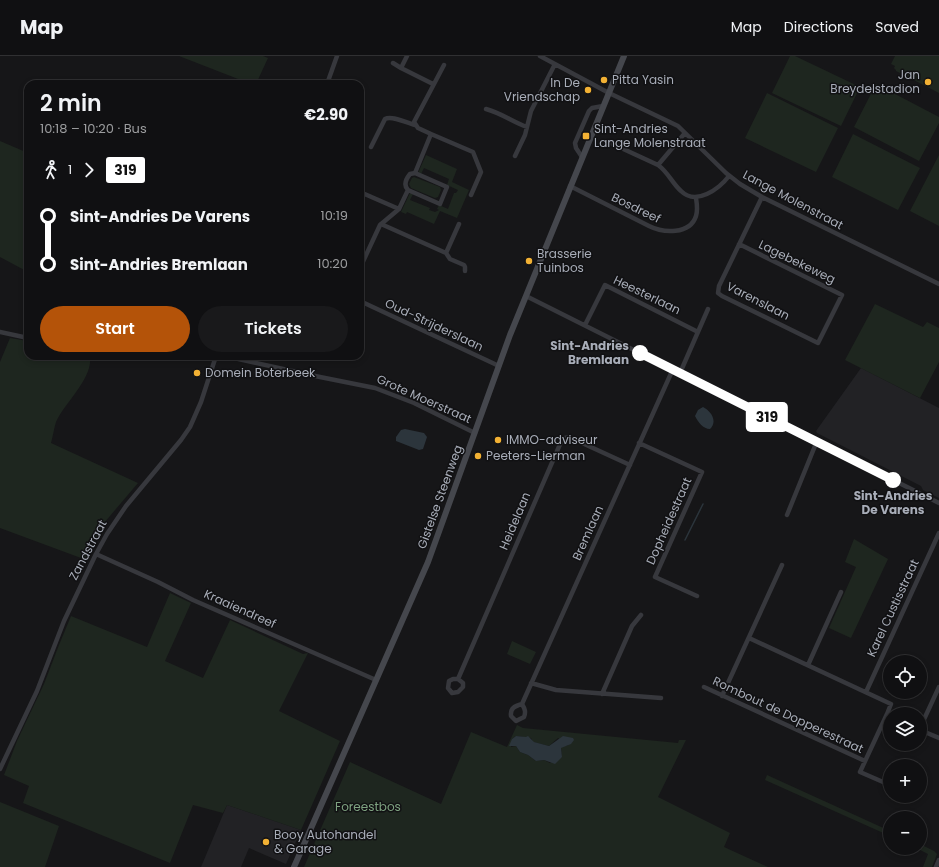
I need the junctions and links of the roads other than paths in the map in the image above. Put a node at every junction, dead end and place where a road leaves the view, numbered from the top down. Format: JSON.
{"nodes":[{"id":1,"x":337,"y":56,"type":"edge"},
{"id":2,"x":407,"y":56,"type":"edge"},
{"id":3,"x":540,"y":56,"type":"edge"},
{"id":4,"x":624,"y":56,"type":"edge"},
{"id":5,"x":393,"y":63,"type":"dead end"},
{"id":6,"x":555,"y":64,"type":"junction"},
{"id":7,"x":444,"y":65,"type":"dead end"},
{"id":8,"x":401,"y":68,"type":"junction"},
{"id":9,"x":328,"y":80,"type":"edge"},
{"id":10,"x":433,"y":84,"type":"junction"},
{"id":11,"x":609,"y":93,"type":"junction"},
{"id":12,"x":603,"y":106,"type":"junction"},
{"id":13,"x":486,"y":109,"type":"dead end"},
{"id":14,"x":415,"y":124,"type":"junction"},
{"id":15,"x":527,"y":127,"type":"junction"},
{"id":16,"x":685,"y":133,"type":"junction"},
{"id":17,"x":431,"y":134,"type":"junction"},
{"id":18,"x":606,"y":141,"type":"dead end"},
{"id":19,"x":370,"y":147,"type":"dead end"},
{"id":20,"x":515,"y":156,"type":"dead end"},
{"id":21,"x":582,"y":158,"type":"junction"},
{"id":22,"x":658,"y":165,"type":"junction"},
{"id":23,"x":415,"y":173,"type":"junction"},
{"id":24,"x":729,"y":176,"type":"junction"},
{"id":25,"x":570,"y":186,"type":"junction"},
{"id":26,"x":408,"y":190,"type":"junction"},
{"id":27,"x":364,"y":194,"type":"edge"},
{"id":28,"x":471,"y":195,"type":"dead end"},
{"id":29,"x":762,"y":197,"type":"junction"},
{"id":30,"x":696,"y":198,"type":"junction"},
{"id":31,"x":399,"y":209,"type":"junction"},
{"id":32,"x":381,"y":224,"type":"junction"},
{"id":33,"x":459,"y":224,"type":"dead end"},
{"id":34,"x":739,"y":244,"type":"junction"},
{"id":35,"x":446,"y":253,"type":"junction"},
{"id":36,"x":364,"y":260,"type":"edge"},
{"id":37,"x":465,"y":271,"type":"dead end"},
{"id":38,"x":939,"y":284,"type":"edge"},
{"id":39,"x":526,"y":296,"type":"junction"},
{"id":40,"x":364,"y":303,"type":"edge"},
{"id":41,"x":708,"y":309,"type":"dead end"},
{"id":42,"x":585,"y":325,"type":"junction"},
{"id":43,"x":0,"y":332,"type":"edge"},
{"id":44,"x":698,"y":332,"type":"junction"},
{"id":45,"x":24,"y":337,"type":"edge"},
{"id":46,"x":818,"y":343,"type":"joint"},
{"id":47,"x":215,"y":360,"type":"edge"},
{"id":48,"x":243,"y":360,"type":"edge"},
{"id":49,"x":499,"y":366,"type":"junction"},
{"id":50,"x":673,"y":369,"type":"junction"},
{"id":51,"x":680,"y":373,"type":"junction"},
{"id":52,"x":474,"y":433,"type":"junction"},
{"id":53,"x":816,"y":441,"type":"junction"},
{"id":54,"x":639,"y":444,"type":"junction"},
{"id":55,"x":630,"y":465,"type":"junction"},
{"id":56,"x":939,"y":503,"type":"edge"},
{"id":57,"x":787,"y":515,"type":"dead end"},
{"id":58,"x":939,"y":533,"type":"edge"},
{"id":59,"x":96,"y":554,"type":"junction"},
{"id":60,"x":782,"y":565,"type":"dead end"},
{"id":61,"x":841,"y":592,"type":"dead end"},
{"id":62,"x":697,"y":596,"type":"dead end"},
{"id":63,"x":641,"y":615,"type":"dead end"},
{"id":64,"x":749,"y":638,"type":"junction"},
{"id":65,"x":808,"y":665,"type":"junction"},
{"id":66,"x":458,"y":678,"type":"dead end"},
{"id":67,"x":376,"y":680,"type":"junction"},
{"id":68,"x":531,"y":683,"type":"junction"},
{"id":69,"x":704,"y":687,"type":"dead end"},
{"id":70,"x":939,"y":687,"type":"edge"},
{"id":71,"x":866,"y":692,"type":"junction"},
{"id":72,"x":602,"y":694,"type":"junction"},
{"id":73,"x":722,"y":696,"type":"junction"},
{"id":74,"x":661,"y":698,"type":"dead end"},
{"id":75,"x":522,"y":704,"type":"dead end"},
{"id":76,"x":890,"y":707,"type":"edge"},
{"id":77,"x":927,"y":714,"type":"edge"},
{"id":78,"x":883,"y":725,"type":"edge"},
{"id":79,"x":927,"y":732,"type":"edge"},
{"id":80,"x":939,"y":738,"type":"edge"},
{"id":81,"x":865,"y":761,"type":"junction"},
{"id":82,"x":0,"y":769,"type":"edge"},
{"id":83,"x":883,"y":782,"type":"edge"},
{"id":84,"x":939,"y":860,"type":"edge"},
{"id":85,"x":294,"y":867,"type":"edge"},
{"id":86,"x":936,"y":867,"type":"edge"}],
"edges":[{"from":1,"to":9,"type":"street"},
{"from":2,"to":8,"type":"street"},
{"from":3,"to":6,"type":"street","name":"Lange Molenstraat"},
{"from":4,"to":11,"type":"main road","name":"Gistelse Steenweg"},
{"from":5,"to":8,"type":"street"},
{"from":6,"to":11,"type":"street","name":"Lange Molenstraat"},
{"from":6,"to":15,"type":"street"},
{"from":7,"to":10,"type":"street"},
{"from":8,"to":10,"type":"street"},
{"from":10,"to":14,"type":"street"},
{"from":11,"to":12,"type":"main road","name":"Gistelse Steenweg"},
{"from":11,"to":16,"type":"street","name":"Lange Molenstraat"},
{"from":12,"to":21,"type":"main road","name":"Gistelse Steenweg"},
{"from":12,"to":21,"type":"street"},
{"from":13,"to":15,"type":"street"},
{"from":14,"to":17,"type":"street"},
{"from":14,"to":19,"type":"street"},
{"from":15,"to":20,"type":"street"},
{"from":16,"to":22,"type":"street"},
{"from":16,"to":24,"type":"street","name":"Lange Molenstraat"},
{"from":17,"to":23,"type":"street"},
{"from":17,"to":28,"type":"street"},
{"from":18,"to":22,"type":"street"},
{"from":21,"to":25,"type":"main road","name":"Gistelse Steenweg"},
{"from":22,"to":30,"type":"street"},
{"from":23,"to":26,"type":"street"},
{"from":23,"to":26,"type":"street"},
{"from":24,"to":29,"type":"street","name":"Lange Molenstraat"},
{"from":24,"to":30,"type":"street"},
{"from":25,"to":30,"type":"street","name":"Bosdreef"},
{"from":25,"to":39,"type":"main road","name":"Gistelse Steenweg"},
{"from":26,"to":31,"type":"street"},
{"from":27,"to":31,"type":"street"},
{"from":29,"to":34,"type":"street","name":"Varenslaan"},
{"from":29,"to":38,"type":"street","name":"Lange Molenstraat"},
{"from":31,"to":32,"type":"street"},
{"from":32,"to":35,"type":"street"},
{"from":32,"to":36,"type":"street"},
{"from":33,"to":35,"type":"street"},
{"from":34,"to":46,"type":"street","name":"Varenslaan"},
{"from":34,"to":46,"type":"street","name":"Lagebekeweg"},
{"from":35,"to":37,"type":"street"},
{"from":39,"to":42,"type":"street"},
{"from":39,"to":49,"type":"main road","name":"Gistelse Steenweg"},
{"from":40,"to":49,"type":"street","name":"Oud-Strijderslaan"},
{"from":41,"to":44,"type":"street"},
{"from":42,"to":44,"type":"street","name":"Heesterlaan"},
{"from":42,"to":50,"type":"street"},
{"from":43,"to":45,"type":"street"},
{"from":44,"to":51,"type":"street"},
{"from":47,"to":59,"type":"street","name":"Zandstraat"},
{"from":48,"to":52,"type":"street","name":"Grote Moerstraat"},
{"from":49,"to":52,"type":"main road","name":"Gistelse Steenweg"},
{"from":50,"to":51,"type":"street"},
{"from":50,"to":54,"type":"street","name":"Bremlaan"},
{"from":51,"to":53,"type":"street"},
{"from":52,"to":67,"type":"main road","name":"Gistelse Steenweg"},
{"from":53,"to":56,"type":"street"},
{"from":53,"to":57,"type":"street"},
{"from":54,"to":55,"type":"street","name":"Bremlaan"},
{"from":54,"to":62,"type":"street","name":"Dopheidestraat"},
{"from":55,"to":66,"type":"street","name":"Heidelaan"},
{"from":55,"to":68,"type":"street","name":"Bremlaan"},
{"from":58,"to":71,"type":"street","name":"Karel Custisstraat"},
{"from":59,"to":67,"type":"street","name":"Kraaiendreef"},
{"from":59,"to":82,"type":"street","name":"Zandstraat"},
{"from":60,"to":64,"type":"street"},
{"from":61,"to":65,"type":"street"},
{"from":63,"to":72,"type":"street"},
{"from":64,"to":65,"type":"street"},
{"from":64,"to":73,"type":"street"},
{"from":65,"to":71,"type":"street"},
{"from":67,"to":85,"type":"main road","name":"Gistelse Steenweg"},
{"from":68,"to":72,"type":"street"},
{"from":68,"to":75,"type":"street","name":"Bremlaan"},
{"from":69,"to":73,"type":"street","name":"Rombout de Dopperestraat"},
{"from":70,"to":77,"type":"street"},
{"from":71,"to":76,"type":"street"},
{"from":72,"to":74,"type":"street"},
{"from":73,"to":81,"type":"street","name":"Rombout de Dopperestraat"},
{"from":78,"to":81,"type":"street"},
{"from":79,"to":80,"type":"street"},
{"from":81,"to":83,"type":"street"},
{"from":84,"to":86,"type":"street"}]}
